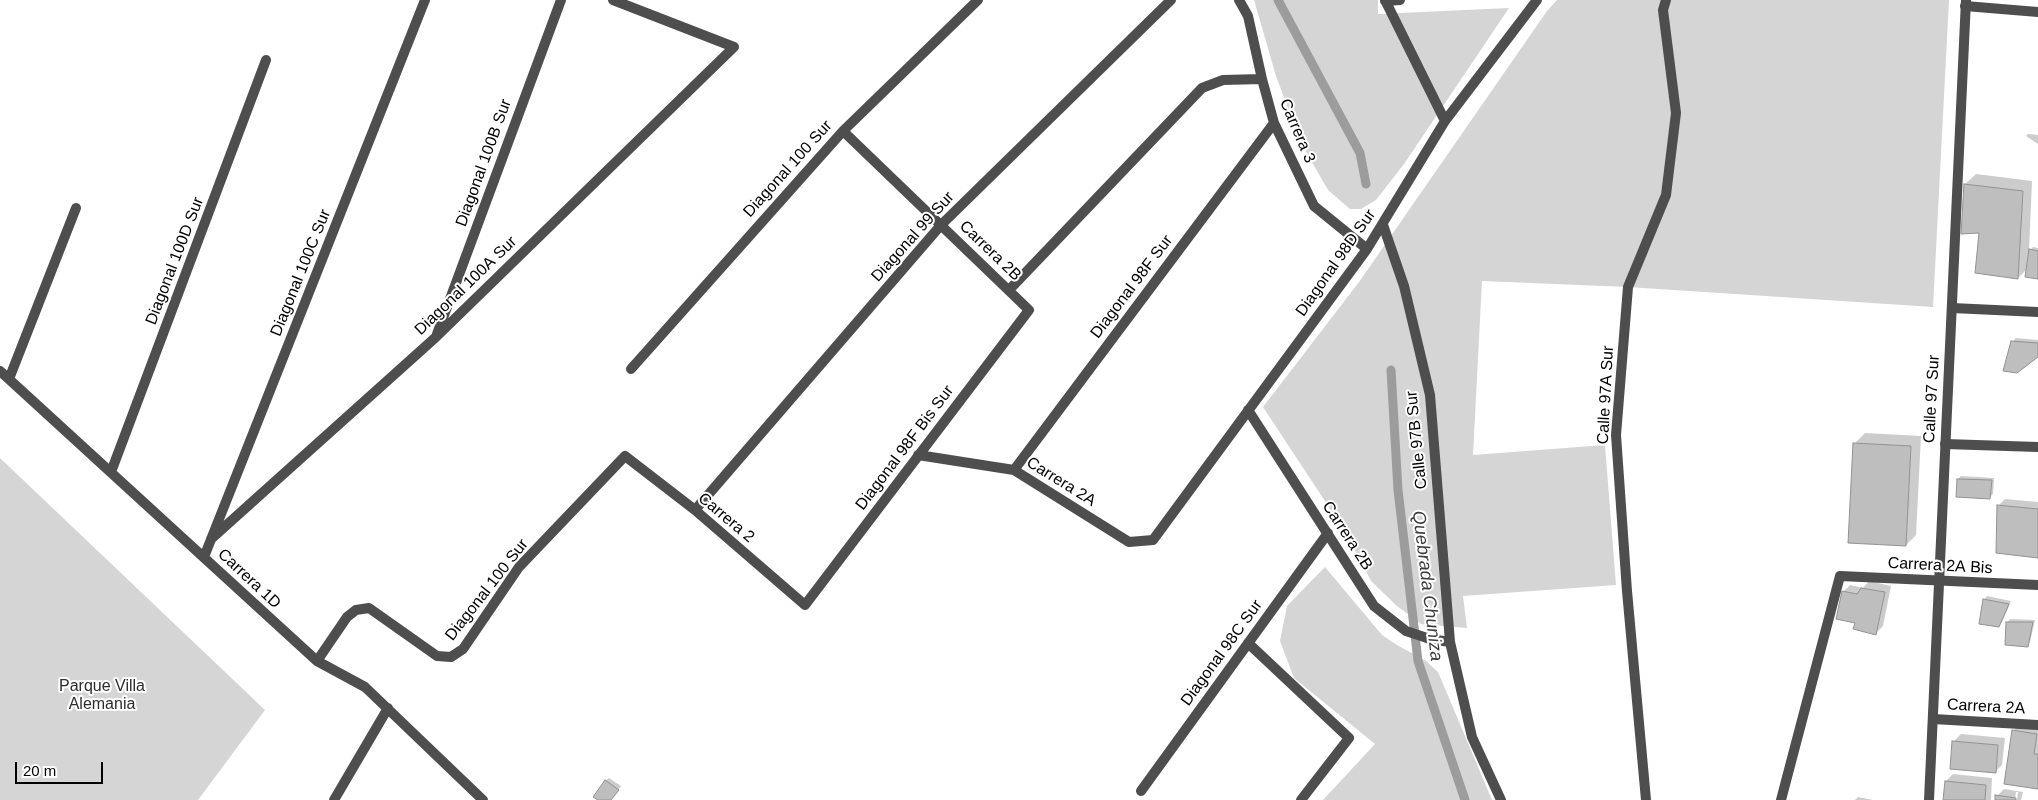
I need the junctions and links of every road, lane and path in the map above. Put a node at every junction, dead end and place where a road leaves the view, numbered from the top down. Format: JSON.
{"nodes":[{"id":1,"x":426,"y":0,"type":"edge"},
{"id":2,"x":560,"y":0,"type":"edge"},
{"id":3,"x":613,"y":0,"type":"edge"},
{"id":4,"x":978,"y":0,"type":"edge"},
{"id":5,"x":1171,"y":0,"type":"edge"},
{"id":6,"x":1239,"y":0,"type":"edge"},
{"id":7,"x":1400,"y":0,"type":"edge"},
{"id":8,"x":1537,"y":0,"type":"edge"},
{"id":9,"x":1666,"y":0,"type":"edge"},
{"id":10,"x":1385,"y":1,"type":"edge"},
{"id":11,"x":628,"y":2,"type":"edge"},
{"id":12,"x":1965,"y":3,"type":"edge"},
{"id":13,"x":2038,"y":12,"type":"edge"},
{"id":14,"x":266,"y":60,"type":"dead end"},
{"id":15,"x":1262,"y":79,"type":"junction"},
{"id":16,"x":1445,"y":121,"type":"junction"},
{"id":17,"x":1274,"y":123,"type":"junction"},
{"id":18,"x":843,"y":131,"type":"junction"},
{"id":19,"x":76,"y":208,"type":"dead end"},
{"id":20,"x":941,"y":225,"type":"junction"},
{"id":21,"x":1383,"y":225,"type":"junction"},
{"id":22,"x":1367,"y":249,"type":"junction"},
{"id":23,"x":1009,"y":290,"type":"junction"},
{"id":24,"x":1952,"y":308,"type":"junction"},
{"id":25,"x":1029,"y":310,"type":"joint"},
{"id":26,"x":2038,"y":312,"type":"edge"},
{"id":27,"x":436,"y":336,"type":"junction"},
{"id":28,"x":631,"y":369,"type":"dead end"},
{"id":29,"x":0,"y":371,"type":"edge"},
{"id":30,"x":9,"y":379,"type":"junction"},
{"id":31,"x":1248,"y":410,"type":"junction"},
{"id":32,"x":1945,"y":444,"type":"junction"},
{"id":33,"x":2038,"y":447,"type":"edge"},
{"id":34,"x":918,"y":455,"type":"junction"},
{"id":35,"x":625,"y":456,"type":"joint"},
{"id":36,"x":1014,"y":470,"type":"junction"},
{"id":37,"x":111,"y":472,"type":"junction"},
{"id":38,"x":695,"y":510,"type":"junction"},
{"id":39,"x":1328,"y":533,"type":"junction"},
{"id":40,"x":211,"y":539,"type":"junction"},
{"id":41,"x":1153,"y":540,"type":"joint"},
{"id":42,"x":204,"y":557,"type":"junction"},
{"id":43,"x":1939,"y":580,"type":"junction"},
{"id":44,"x":2038,"y":585,"type":"edge"},
{"id":45,"x":805,"y":605,"type":"joint"},
{"id":46,"x":1450,"y":642,"type":"junction"},
{"id":47,"x":1248,"y":643,"type":"junction"},
{"id":48,"x":317,"y":661,"type":"junction"},
{"id":49,"x":388,"y":708,"type":"junction"},
{"id":50,"x":1933,"y":719,"type":"junction"},
{"id":51,"x":2038,"y":725,"type":"edge"},
{"id":52,"x":1141,"y":790,"type":"dead end"},
{"id":53,"x":334,"y":800,"type":"edge"},
{"id":54,"x":484,"y":800,"type":"edge"},
{"id":55,"x":1301,"y":800,"type":"edge"},
{"id":56,"x":1501,"y":800,"type":"edge"},
{"id":57,"x":1646,"y":800,"type":"edge"},
{"id":58,"x":1781,"y":800,"type":"edge"},
{"id":59,"x":1929,"y":800,"type":"edge"}],
"edges":[{"from":1,"to":40,"type":"street","name":"Diagonal 100C Sur"},
{"from":2,"to":27,"type":"street","name":"Diagonal 100B Sur"},
{"from":3,"to":11,"type":"street"},
{"from":4,"to":18,"type":"street","name":"Diagonal 100 Sur"},
{"from":5,"to":20,"type":"street","name":"Diagonal 99 Sur"},
{"from":6,"to":15,"type":"street","name":"Carrera 3"},
{"from":7,"to":10,"type":"street"},
{"from":8,"to":16,"type":"street","name":"Diagonal 98D Sur"},
{"from":9,"to":57,"type":"street","name":"Calle 97A Sur"},
{"from":10,"to":16,"type":"street"},
{"from":11,"to":27,"type":"street","name":"Diagonal 100A Sur"},
{"from":12,"to":13,"type":"street"},
{"from":12,"to":24,"type":"street","name":"Calle 97 Sur"},
{"from":14,"to":37,"type":"street","name":"Diagonal 100D Sur"},
{"from":15,"to":17,"type":"street","name":"Carrera 3"},
{"from":15,"to":23,"type":"street"},
{"from":16,"to":21,"type":"street","name":"Diagonal 98D Sur"},
{"from":17,"to":22,"type":"street","name":"Carrera 3"},
{"from":17,"to":36,"type":"street","name":"Diagonal 98F Sur"},
{"from":18,"to":20,"type":"street","name":"Carrera 2B"},
{"from":18,"to":28,"type":"street","name":"Diagonal 100 Sur"},
{"from":19,"to":30,"type":"street"},
{"from":20,"to":23,"type":"street","name":"Carrera 2B"},
{"from":20,"to":38,"type":"street","name":"Diagonal 99 Sur"},
{"from":21,"to":22,"type":"street","name":"Diagonal 98D Sur"},
{"from":21,"to":46,"type":"street","name":"Calle 97B Sur"},
{"from":22,"to":31,"type":"street","name":"Diagonal 98D Sur"},
{"from":23,"to":25,"type":"street","name":"Carrera 2B"},
{"from":24,"to":26,"type":"street"},
{"from":24,"to":32,"type":"street","name":"Calle 97 Sur"},
{"from":25,"to":34,"type":"street","name":"Diagonal 98F Bis Sur"},
{"from":27,"to":40,"type":"street","name":"Diagonal 100A Sur"},
{"from":29,"to":30,"type":"street","name":"Carrera 1D"},
{"from":30,"to":37,"type":"street","name":"Carrera 1D"},
{"from":31,"to":39,"type":"street","name":"Carrera 2B"},
{"from":31,"to":41,"type":"street","name":"Diagonal 98D Sur"},
{"from":32,"to":33,"type":"street"},
{"from":32,"to":43,"type":"street","name":"Calle 97 Sur"},
{"from":34,"to":36,"type":"street","name":"Carrera 2A"},
{"from":34,"to":45,"type":"street","name":"Diagonal 98F Bis Sur"},
{"from":35,"to":38,"type":"street","name":"Carrera 2"},
{"from":35,"to":48,"type":"street","name":"Diagonal 100 Sur"},
{"from":36,"to":41,"type":"street","name":"Carrera 2A"},
{"from":37,"to":42,"type":"street","name":"Carrera 1D"},
{"from":38,"to":45,"type":"street","name":"Carrera 2"},
{"from":39,"to":46,"type":"street","name":"Carrera 2B"},
{"from":39,"to":47,"type":"street","name":"Diagonal 98C Sur"},
{"from":40,"to":42,"type":"street","name":"Diagonal 100C Sur"},
{"from":42,"to":48,"type":"street","name":"Carrera 1D"},
{"from":43,"to":44,"type":"street","name":"Carrera 2A Bis"},
{"from":43,"to":50,"type":"street","name":"Calle 97 Sur"},
{"from":43,"to":58,"type":"street","name":"Carrera 2A Bis"},
{"from":46,"to":56,"type":"street","name":"Calle 97B Sur"},
{"from":47,"to":52,"type":"street","name":"Diagonal 98C Sur"},
{"from":47,"to":55,"type":"street"},
{"from":48,"to":49,"type":"street","name":"Carrera 1D"},
{"from":49,"to":53,"type":"street"},
{"from":49,"to":54,"type":"street","name":"Carrera 1D"},
{"from":50,"to":51,"type":"street","name":"Carrera 2A"},
{"from":50,"to":59,"type":"street","name":"Calle 97 Sur"}]}
